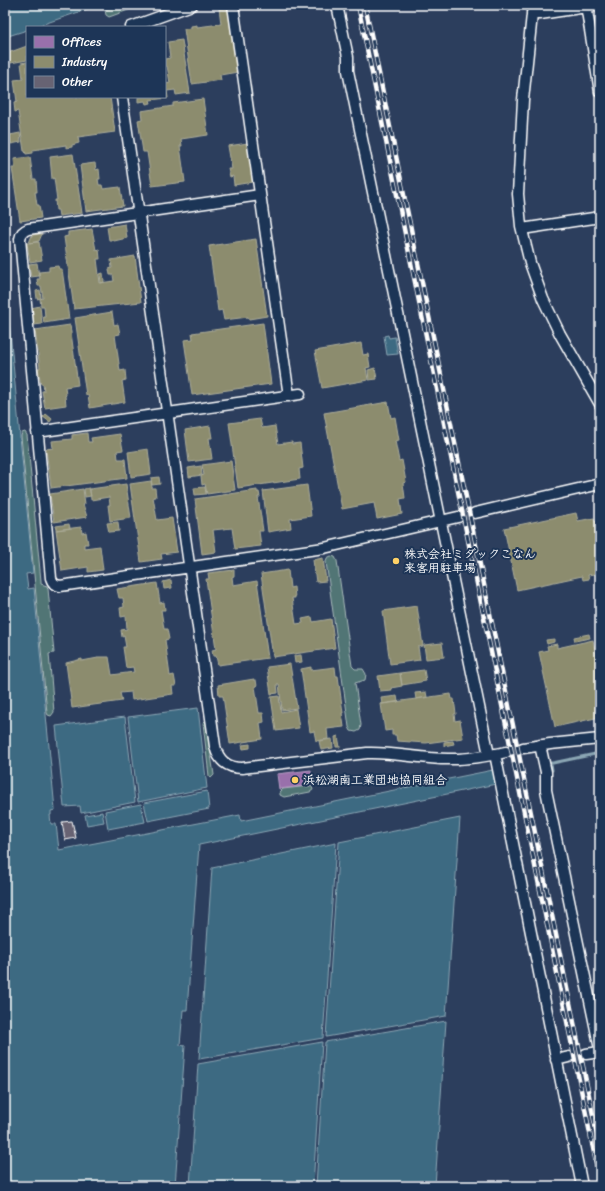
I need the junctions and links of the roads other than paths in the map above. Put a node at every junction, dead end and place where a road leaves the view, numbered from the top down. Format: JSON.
{"nodes":[{"id":1,"x":192,"y":5,"type":"edge"},
{"id":2,"x":233,"y":5,"type":"edge"},
{"id":3,"x":337,"y":5,"type":"edge"},
{"id":4,"x":600,"y":5,"type":"edge"},
{"id":5,"x":586,"y":6,"type":"edge"},
{"id":6,"x":532,"y":9,"type":"edge"},
{"id":7,"x":134,"y":26,"type":"edge"},
{"id":8,"x":600,"y":92,"type":"edge"},
{"id":9,"x":122,"y":98,"type":"edge"},
{"id":10,"x":260,"y":196,"type":"junction"},
{"id":11,"x":139,"y":213,"type":"junction"},
{"id":12,"x":600,"y":218,"type":"edge"},
{"id":13,"x":522,"y":229,"type":"junction"},
{"id":14,"x":300,"y":394,"type":"dead end"},
{"id":15,"x":289,"y":396,"type":"junction"},
{"id":16,"x":600,"y":404,"type":"edge"},
{"id":17,"x":168,"y":413,"type":"junction"},
{"id":18,"x":37,"y":432,"type":"junction"},
{"id":19,"x":600,"y":484,"type":"edge"},
{"id":20,"x":475,"y":513,"type":"tunnel mouth"},
{"id":21,"x":458,"y":517,"type":"tunnel mouth"},
{"id":22,"x":440,"y":520,"type":"junction"},
{"id":23,"x":190,"y":567,"type":"junction"},
{"id":24,"x":600,"y":739,"type":"edge"},
{"id":25,"x":540,"y":745,"type":"junction"},
{"id":26,"x":523,"y":748,"type":"tunnel mouth"},
{"id":27,"x":506,"y":752,"type":"tunnel mouth"},
{"id":28,"x":492,"y":754,"type":"junction"},
{"id":29,"x":600,"y":1051,"type":"edge"},
{"id":30,"x":586,"y":1054,"type":"tunnel mouth"},
{"id":31,"x":569,"y":1057,"type":"tunnel mouth"},
{"id":32,"x":556,"y":1060,"type":"junction"},
{"id":33,"x":582,"y":1186,"type":"edge"}],
"edges":[{"from":1,"to":7,"type":"street"},
{"from":2,"to":10,"type":"street"},
{"from":3,"to":22,"type":"street"},
{"from":4,"to":5,"type":"street"},
{"from":5,"to":6,"type":"street"},
{"from":5,"to":8,"type":"street"},
{"from":6,"to":13,"type":"street"},
{"from":9,"to":11,"type":"street"},
{"from":10,"to":11,"type":"street"},
{"from":10,"to":15,"type":"street"},
{"from":11,"to":17,"type":"street"},
{"from":11,"to":18,"type":"street"},
{"from":12,"to":13,"type":"street"},
{"from":13,"to":16,"type":"street"},
{"from":14,"to":15,"type":"street"},
{"from":15,"to":17,"type":"street"},
{"from":17,"to":18,"type":"street"},
{"from":17,"to":23,"type":"street"},
{"from":18,"to":23,"type":"street"},
{"from":19,"to":20,"type":"street"},
{"from":21,"to":22,"type":"street"},
{"from":22,"to":23,"type":"street"},
{"from":22,"to":28,"type":"street"},
{"from":23,"to":28,"type":"street"},
{"from":24,"to":25,"type":"street"},
{"from":25,"to":26,"type":"street"},
{"from":25,"to":29,"type":"street"},
{"from":27,"to":28,"type":"street"},
{"from":28,"to":32,"type":"street"},
{"from":29,"to":30,"type":"street"},
{"from":31,"to":32,"type":"street"},
{"from":32,"to":33,"type":"street"}]}
